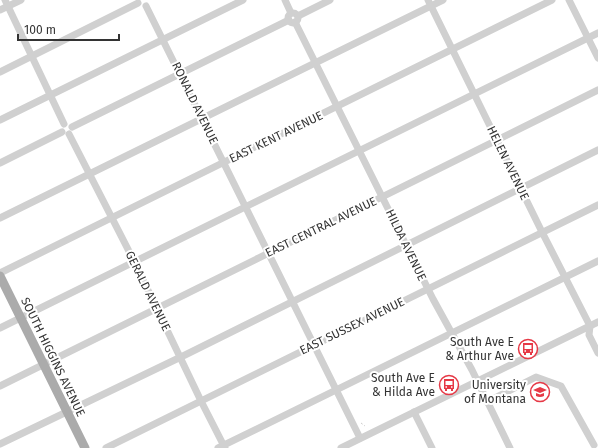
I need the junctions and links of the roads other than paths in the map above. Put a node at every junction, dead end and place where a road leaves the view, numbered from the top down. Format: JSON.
{"nodes":[{"id":1,"x":21,"y":0,"type":"edge"},
{"id":2,"x":243,"y":0,"type":"edge"},
{"id":3,"x":285,"y":0,"type":"edge"},
{"id":4,"x":330,"y":0,"type":"edge"},
{"id":5,"x":443,"y":0,"type":"edge"},
{"id":6,"x":552,"y":0,"type":"edge"},
{"id":7,"x":569,"y":0,"type":"edge"},
{"id":8,"x":138,"y":1,"type":"edge"},
{"id":9,"x":7,"y":3,"type":"edge"},
{"id":10,"x":148,"y":3,"type":"edge"},
{"id":11,"x":429,"y":3,"type":"edge"},
{"id":12,"x":0,"y":10,"type":"edge"},
{"id":13,"x":293,"y":18,"type":"junction"},
{"id":14,"x":598,"y":33,"type":"edge"},
{"id":15,"x":588,"y":38,"type":"junction"},
{"id":16,"x":164,"y":39,"type":"junction"},
{"id":17,"x":452,"y":50,"type":"junction"},
{"id":18,"x":31,"y":56,"type":"junction"},
{"id":19,"x":598,"y":58,"type":"edge"},
{"id":20,"x":317,"y":62,"type":"junction"},
{"id":21,"x":0,"y":72,"type":"edge"},
{"id":22,"x":181,"y":74,"type":"junction"},
{"id":23,"x":598,"y":90,"type":"edge"},
{"id":24,"x":50,"y":95,"type":"junction"},
{"id":25,"x":474,"y":95,"type":"junction"},
{"id":26,"x":338,"y":106,"type":"junction"},
{"id":27,"x":203,"y":119,"type":"junction"},
{"id":28,"x":0,"y":120,"type":"edge"},
{"id":29,"x":64,"y":124,"type":"junction"},
{"id":30,"x":72,"y":127,"type":"junction"},
{"id":31,"x":66,"y":133,"type":"junction"},
{"id":32,"x":497,"y":140,"type":"junction"},
{"id":33,"x":598,"y":150,"type":"edge"},
{"id":34,"x":360,"y":151,"type":"junction"},
{"id":35,"x":224,"y":162,"type":"junction"},
{"id":36,"x":0,"y":163,"type":"edge"},
{"id":37,"x":90,"y":175,"type":"junction"},
{"id":38,"x":520,"y":187,"type":"junction"},
{"id":39,"x":383,"y":197,"type":"junction"},
{"id":40,"x":598,"y":205,"type":"edge"},
{"id":41,"x":247,"y":207,"type":"junction"},
{"id":42,"x":0,"y":218,"type":"edge"},
{"id":43,"x":111,"y":218,"type":"junction"},
{"id":44,"x":542,"y":232,"type":"junction"},
{"id":45,"x":406,"y":244,"type":"junction"},
{"id":46,"x":269,"y":252,"type":"junction"},
{"id":47,"x":598,"y":260,"type":"edge"},
{"id":48,"x":135,"y":263,"type":"junction"},
{"id":49,"x":0,"y":275,"type":"edge"},
{"id":50,"x":566,"y":277,"type":"junction"},
{"id":51,"x":428,"y":289,"type":"junction"},
{"id":52,"x":293,"y":302,"type":"junction"},
{"id":53,"x":156,"y":309,"type":"junction"},
{"id":54,"x":21,"y":319,"type":"junction"},
{"id":55,"x":598,"y":322,"type":"edge"},
{"id":56,"x":590,"y":326,"type":"junction"},
{"id":57,"x":0,"y":328,"type":"edge"},
{"id":58,"x":451,"y":333,"type":"junction"},
{"id":59,"x":314,"y":345,"type":"junction"},
{"id":60,"x":598,"y":353,"type":"edge"},
{"id":61,"x":181,"y":357,"type":"junction"},
{"id":62,"x":44,"y":364,"type":"junction"},
{"id":63,"x":477,"y":381,"type":"junction"},
{"id":64,"x":0,"y":386,"type":"edge"},
{"id":65,"x":336,"y":390,"type":"junction"},
{"id":66,"x":201,"y":401,"type":"junction"},
{"id":67,"x":487,"y":402,"type":"junction"},
{"id":68,"x":67,"y":412,"type":"junction"},
{"id":69,"x":414,"y":412,"type":"junction"},
{"id":70,"x":360,"y":438,"type":"junction"},
{"id":71,"x":0,"y":444,"type":"edge"},
{"id":72,"x":594,"y":445,"type":"dead end"},
{"id":73,"x":222,"y":447,"type":"edge"},
{"id":74,"x":85,"y":448,"type":"edge"},
{"id":75,"x":106,"y":448,"type":"edge"},
{"id":76,"x":341,"y":448,"type":"edge"},
{"id":77,"x":432,"y":448,"type":"edge"},
{"id":78,"x":510,"y":448,"type":"edge"}],
"edges":[{"from":1,"to":9,"type":"street"},
{"from":2,"to":16,"type":"street"},
{"from":3,"to":13,"type":"street","name":"HILDA AVENUE"},
{"from":4,"to":13,"type":"street"},
{"from":5,"to":11,"type":"street"},
{"from":6,"to":17,"type":"street","name":"EAST KENT AVENUE"},
{"from":7,"to":15,"type":"street"},
{"from":8,"to":10,"type":"street"},
{"from":8,"to":18,"type":"street"},
{"from":9,"to":12,"type":"street"},
{"from":9,"to":18,"type":"street"},
{"from":10,"to":16,"type":"street","name":"RONALD AVENUE"},
{"from":11,"to":17,"type":"street","name":"HELEN AVENUE"},
{"from":11,"to":20,"type":"street"},
{"from":13,"to":20,"type":"street","name":"HILDA AVENUE"},
{"from":13,"to":22,"type":"street"},
{"from":14,"to":15,"type":"street"},
{"from":15,"to":19,"type":"street"},
{"from":15,"to":25,"type":"street"},
{"from":16,"to":22,"type":"street","name":"RONALD AVENUE"},
{"from":16,"to":24,"type":"street"},
{"from":17,"to":25,"type":"street","name":"HELEN AVENUE"},
{"from":17,"to":26,"type":"street","name":"EAST KENT AVENUE"},
{"from":18,"to":21,"type":"street"},
{"from":18,"to":24,"type":"street"},
{"from":20,"to":26,"type":"street","name":"HILDA AVENUE"},
{"from":20,"to":27,"type":"street"},
{"from":22,"to":27,"type":"street","name":"RONALD AVENUE"},
{"from":22,"to":30,"type":"street"},
{"from":23,"to":32,"type":"street","name":"EAST CENTRAL AVENUE"},
{"from":24,"to":28,"type":"street"},
{"from":24,"to":29,"type":"street"},
{"from":25,"to":32,"type":"street","name":"HELEN AVENUE"},
{"from":25,"to":34,"type":"street"},
{"from":26,"to":34,"type":"street","name":"HILDA AVENUE"},
{"from":26,"to":35,"type":"street","name":"EAST KENT AVENUE"},
{"from":27,"to":35,"type":"street","name":"RONALD AVENUE"},
{"from":27,"to":37,"type":"street"},
{"from":29,"to":30,"type":"street"},
{"from":29,"to":31,"type":"street"},
{"from":30,"to":31,"type":"street"},
{"from":31,"to":36,"type":"street"},
{"from":31,"to":37,"type":"street","name":"GERALD AVENUE"},
{"from":32,"to":38,"type":"street","name":"HELEN AVENUE"},
{"from":32,"to":39,"type":"street","name":"EAST CENTRAL AVENUE"},
{"from":33,"to":38,"type":"street"},
{"from":34,"to":39,"type":"street","name":"HILDA AVENUE"},
{"from":34,"to":41,"type":"street"},
{"from":35,"to":41,"type":"street","name":"RONALD AVENUE"},
{"from":35,"to":43,"type":"street","name":"EAST KENT AVENUE"},
{"from":37,"to":42,"type":"street"},
{"from":37,"to":43,"type":"street","name":"GERALD AVENUE"},
{"from":38,"to":44,"type":"street","name":"HELEN AVENUE"},
{"from":38,"to":45,"type":"street"},
{"from":39,"to":45,"type":"street","name":"HILDA AVENUE"},
{"from":39,"to":46,"type":"street","name":"EAST CENTRAL AVENUE"},
{"from":40,"to":44,"type":"street","name":"EAST SUSSEX AVENUE"},
{"from":41,"to":46,"type":"street","name":"RONALD AVENUE"},
{"from":41,"to":48,"type":"street"},
{"from":43,"to":48,"type":"street","name":"GERALD AVENUE"},
{"from":43,"to":49,"type":"street","name":"EAST KENT AVENUE"},
{"from":44,"to":50,"type":"street","name":"HELEN AVENUE"},
{"from":44,"to":51,"type":"street","name":"EAST SUSSEX AVENUE"},
{"from":45,"to":51,"type":"street","name":"HILDA AVENUE"},
{"from":45,"to":52,"type":"street"},
{"from":46,"to":52,"type":"street","name":"RONALD AVENUE"},
{"from":46,"to":53,"type":"street","name":"EAST CENTRAL AVENUE"},
{"from":47,"to":50,"type":"street"},
{"from":48,"to":53,"type":"street","name":"GERALD AVENUE"},
{"from":48,"to":54,"type":"street"},
{"from":49,"to":54,"type":"main road","name":"SOUTH HIGGINS AVENUE"},
{"from":50,"to":56,"type":"street","name":"HELEN AVENUE"},
{"from":50,"to":58,"type":"street"},
{"from":51,"to":58,"type":"street","name":"HILDA AVENUE"},
{"from":51,"to":59,"type":"street","name":"EAST SUSSEX AVENUE"},
{"from":52,"to":59,"type":"street","name":"RONALD AVENUE"},
{"from":52,"to":61,"type":"street"},
{"from":53,"to":61,"type":"street","name":"GERALD AVENUE"},
{"from":53,"to":62,"type":"street","name":"EAST CENTRAL AVENUE"},
{"from":54,"to":57,"type":"street"},
{"from":54,"to":62,"type":"main road","name":"SOUTH HIGGINS AVENUE"},
{"from":55,"to":56,"type":"street"},
{"from":56,"to":60,"type":"street","name":"HELEN AVENUE"},
{"from":56,"to":63,"type":"street"},
{"from":58,"to":63,"type":"street","name":"HILDA AVENUE"},
{"from":58,"to":65,"type":"street"},
{"from":59,"to":65,"type":"street","name":"RONALD AVENUE"},
{"from":59,"to":66,"type":"street","name":"EAST SUSSEX AVENUE"},
{"from":61,"to":66,"type":"street","name":"GERALD AVENUE"},
{"from":61,"to":68,"type":"street"},
{"from":62,"to":64,"type":"street","name":"EAST CENTRAL AVENUE"},
{"from":62,"to":68,"type":"main road","name":"SOUTH HIGGINS AVENUE"},
{"from":63,"to":67,"type":"street","name":"HILDA AVENUE"},
{"from":63,"to":69,"type":"street"},
{"from":65,"to":70,"type":"street","name":"RONALD AVENUE"},
{"from":65,"to":73,"type":"street"},
{"from":66,"to":73,"type":"street","name":"GERALD AVENUE"},
{"from":66,"to":75,"type":"street","name":"EAST SUSSEX AVENUE"},
{"from":67,"to":72,"type":"street"},
{"from":67,"to":78,"type":"street","name":"HILDA AVENUE"},
{"from":68,"to":71,"type":"street"},
{"from":68,"to":74,"type":"main road","name":"SOUTH HIGGINS AVENUE"},
{"from":69,"to":70,"type":"street"},
{"from":69,"to":77,"type":"street"},
{"from":70,"to":76,"type":"street"}]}
